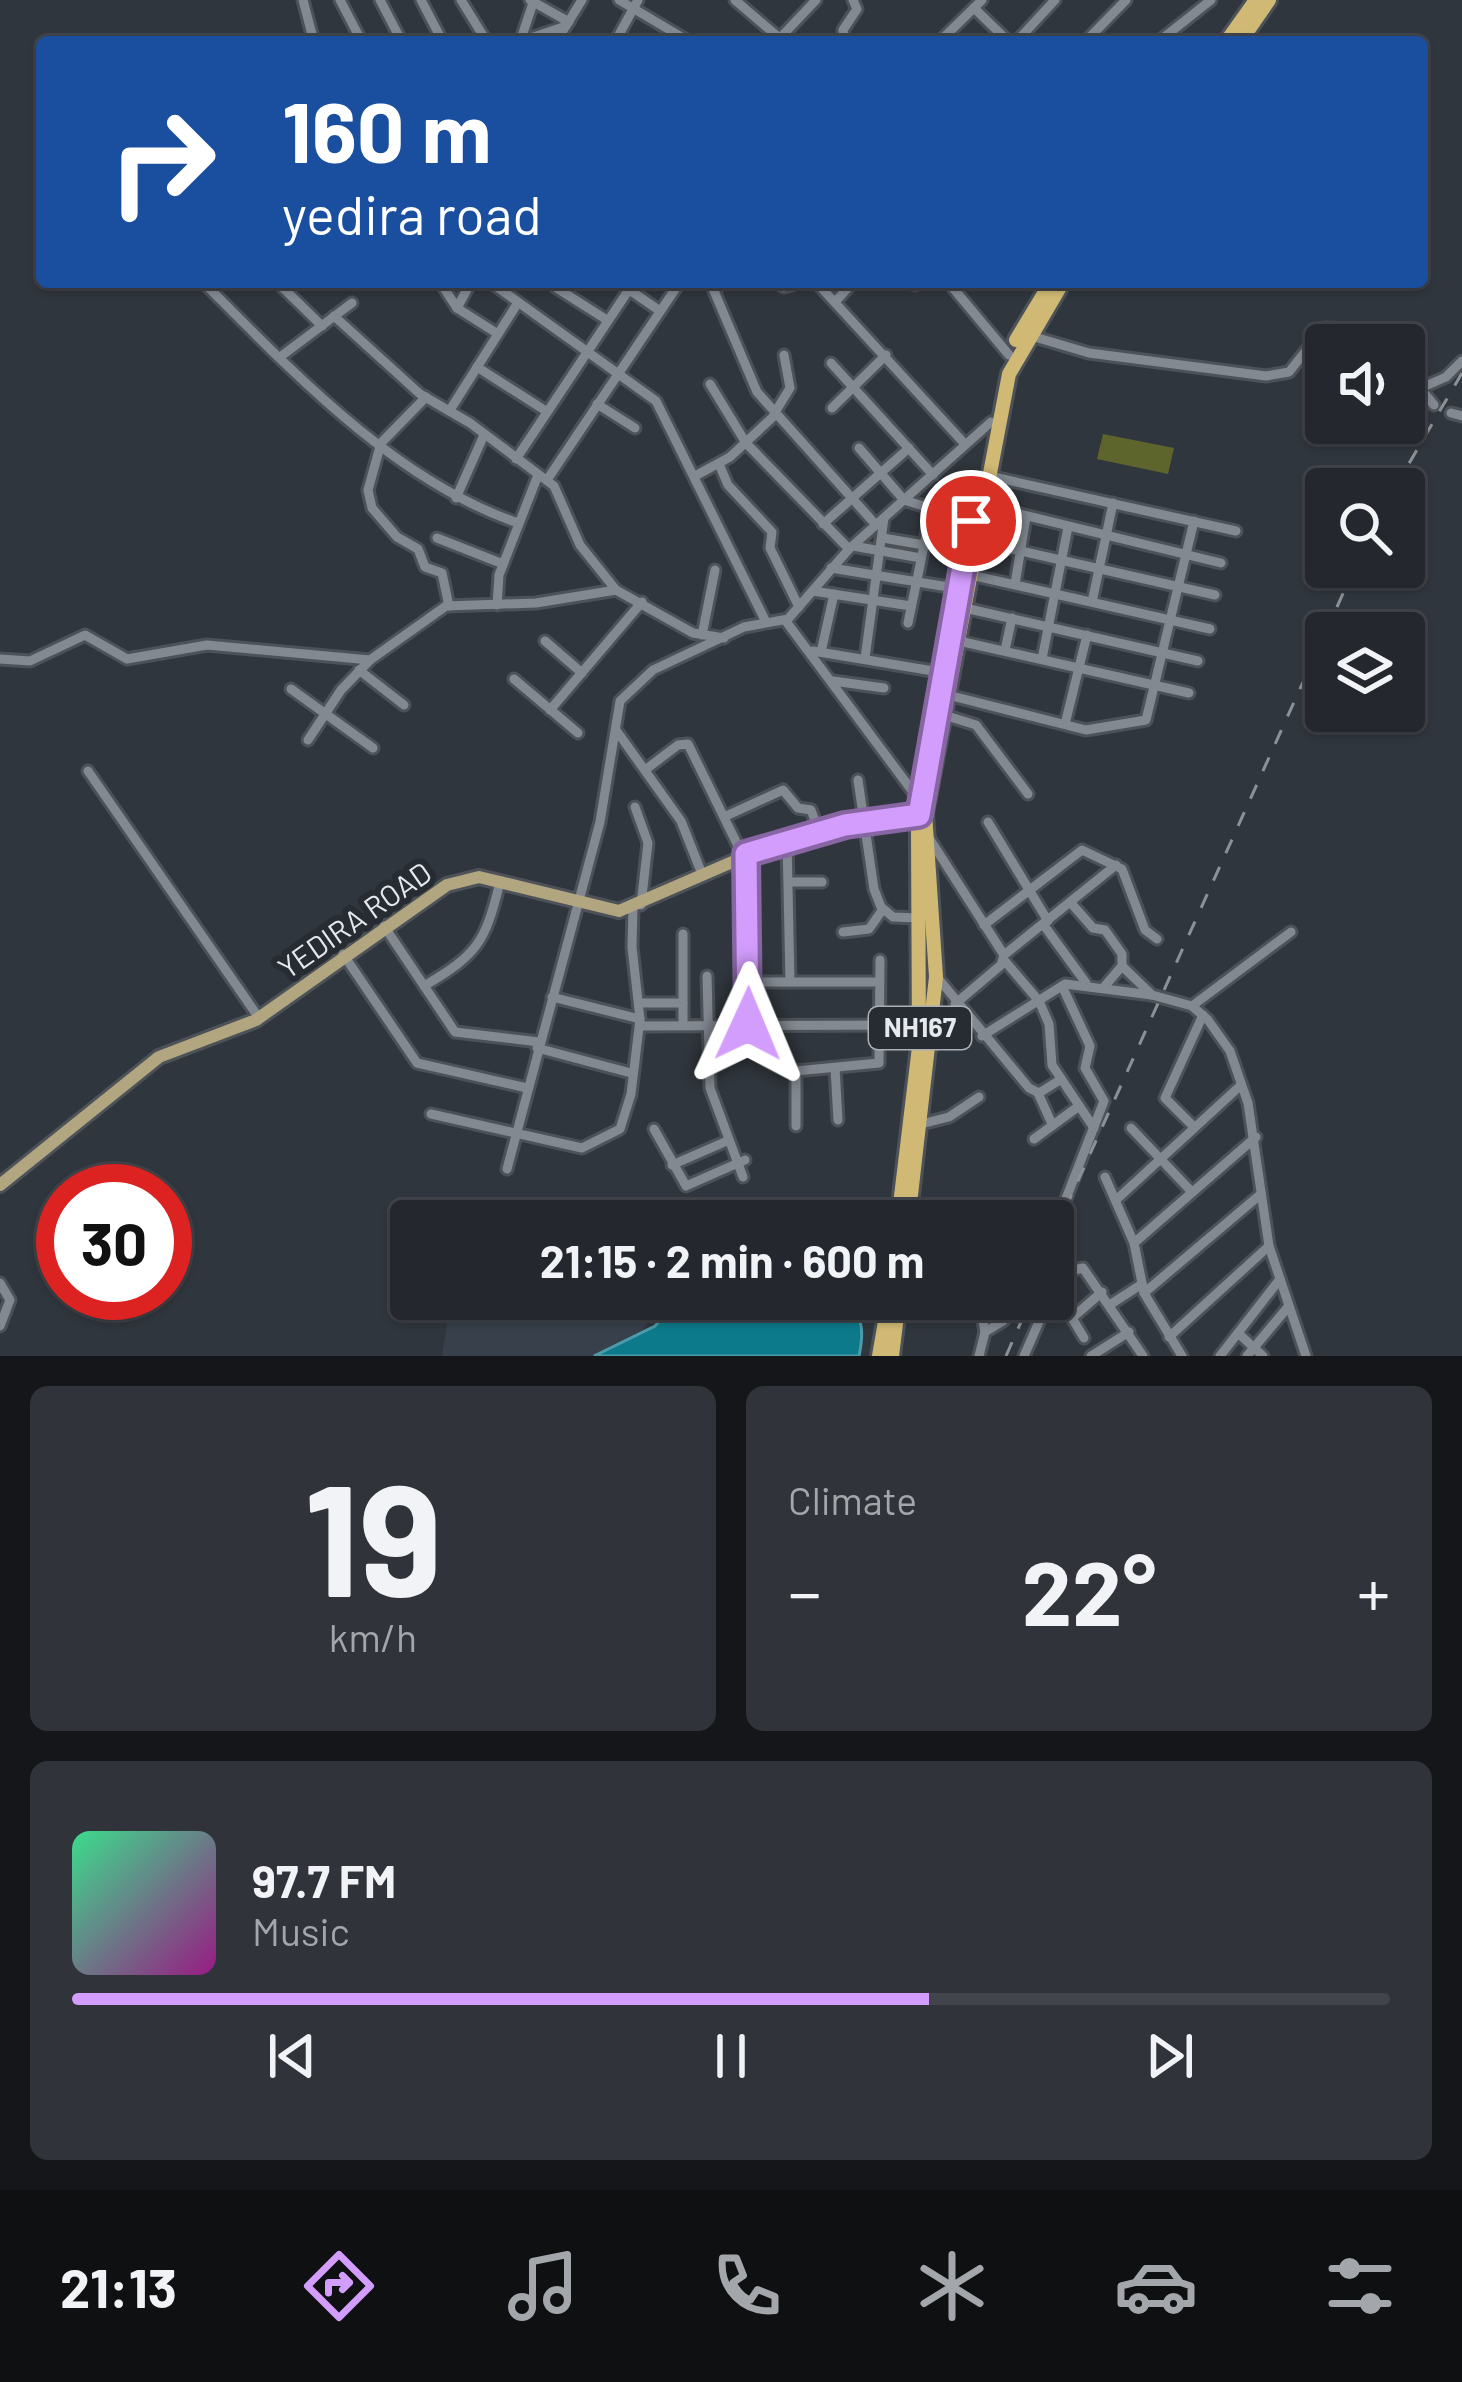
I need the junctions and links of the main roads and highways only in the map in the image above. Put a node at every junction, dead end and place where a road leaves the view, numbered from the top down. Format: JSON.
{"nodes":[{"id":1,"x":1256,"y":0,"type":"edge"},
{"id":2,"x":1268,"y":0,"type":"edge"},
{"id":3,"x":1230,"y":36,"type":"edge"},
{"id":4,"x":1244,"y":36,"type":"edge"},
{"id":5,"x":1048,"y":288,"type":"edge"},
{"id":6,"x":1059,"y":288,"type":"edge"},
{"id":7,"x":919,"y":808,"type":"junction"},
{"id":8,"x":0,"y":1185,"type":"edge"},
{"id":9,"x":900,"y":1200,"type":"edge"},
{"id":10,"x":911,"y":1200,"type":"edge"},
{"id":11,"x":886,"y":1320,"type":"edge"},
{"id":12,"x":896,"y":1320,"type":"edge"},
{"id":13,"x":879,"y":1356,"type":"edge"},
{"id":14,"x":892,"y":1356,"type":"edge"}],
"edges":[{"from":1,"to":3,"type":"highway"},
{"from":2,"to":4,"type":"highway"},
{"from":5,"to":7,"type":"highway","number":"NH167"},
{"from":6,"to":10,"type":"highway","number":"NH167"},
{"from":7,"to":8,"type":"main road","name":"YEDIRA ROAD"},
{"from":7,"to":9,"type":"highway","number":"NH167"},
{"from":11,"to":13,"type":"highway"},
{"from":12,"to":14,"type":"highway"}]}
